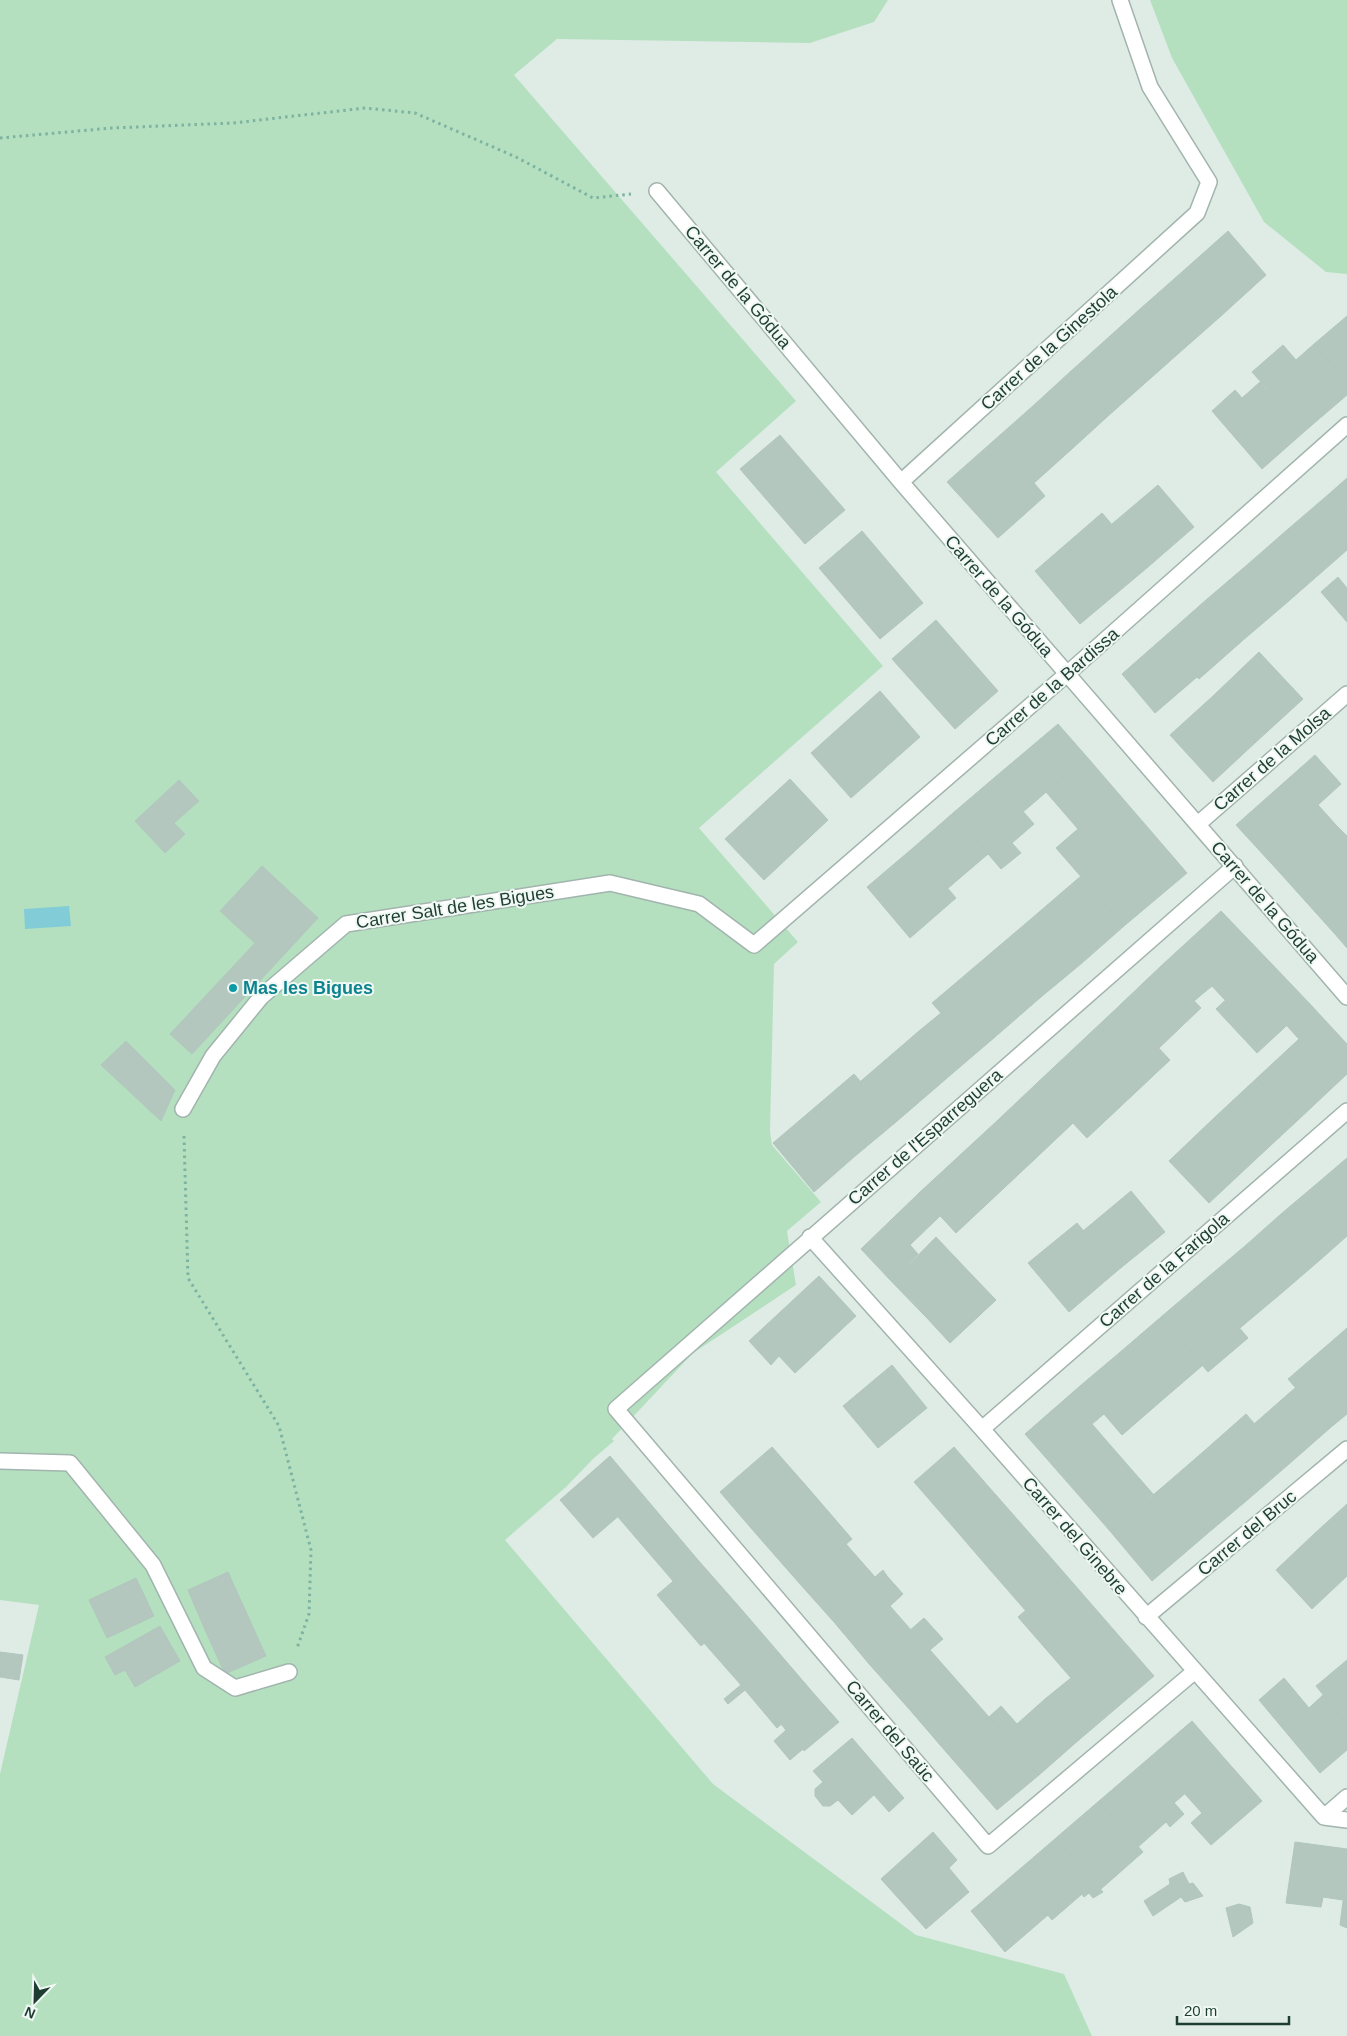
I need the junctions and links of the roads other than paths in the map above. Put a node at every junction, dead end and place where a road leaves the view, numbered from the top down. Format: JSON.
{"nodes":[{"id":1,"x":1120,"y":0,"type":"edge"},
{"id":2,"x":657,"y":191,"type":"road end"},
{"id":3,"x":1347,"y":425,"type":"edge"},
{"id":4,"x":901,"y":482,"type":"junction"},
{"id":5,"x":1067,"y":674,"type":"junction"},
{"id":6,"x":1347,"y":694,"type":"edge"},
{"id":7,"x":1198,"y":824,"type":"junction"},
{"id":8,"x":1235,"y":866,"type":"junction"},
{"id":9,"x":754,"y":945,"type":"joint"},
{"id":10,"x":1347,"y":997,"type":"edge"},
{"id":11,"x":184,"y":1109,"type":"road end"},
{"id":12,"x":1347,"y":1112,"type":"edge"},
{"id":13,"x":810,"y":1237,"type":"junction"},
{"id":14,"x":616,"y":1409,"type":"joint"},
{"id":15,"x":982,"y":1428,"type":"junction"},
{"id":16,"x":1347,"y":1449,"type":"edge"},
{"id":17,"x":0,"y":1461,"type":"edge"},
{"id":18,"x":1146,"y":1617,"type":"junction"},
{"id":19,"x":1195,"y":1671,"type":"junction"},
{"id":20,"x":289,"y":1672,"type":"road end"},
{"id":21,"x":1347,"y":1797,"type":"edge"},
{"id":22,"x":1324,"y":1817,"type":"junction"},
{"id":23,"x":1347,"y":1820,"type":"edge"}],
"edges":[{"from":1,"to":4,"type":"street","name":"Carrer de la Ginestola"},
{"from":2,"to":4,"type":"street","name":"Carrer de la Gódua"},
{"from":3,"to":5,"type":"street","name":"Carrer de la Bardissa"},
{"from":4,"to":5,"type":"street","name":"Carrer de la Gódua"},
{"from":5,"to":7,"type":"street","name":"Carrer de la Gódua"},
{"from":5,"to":9,"type":"street","name":"Carrer de la Bardissa"},
{"from":6,"to":7,"type":"street","name":"Carrer de la Molsa"},
{"from":7,"to":8,"type":"street","name":"Carrer de la Gódua"},
{"from":8,"to":10,"type":"street","name":"Carrer de la Gódua"},
{"from":8,"to":13,"type":"street","name":"Carrer de l'Esparreguera"},
{"from":9,"to":11,"type":"street","name":"Carrer Salt de les Bigues"},
{"from":12,"to":15,"type":"street","name":"Carrer de la Farigola"},
{"from":13,"to":14,"type":"street","name":"Carrer de l'Esparreguera"},
{"from":13,"to":15,"type":"street","name":"Carrer del Ginebre"},
{"from":14,"to":19,"type":"street","name":"Carrer del Saüc"},
{"from":15,"to":18,"type":"street","name":"Carrer del Ginebre"},
{"from":16,"to":18,"type":"street","name":"Carrer del Bruc"},
{"from":17,"to":20,"type":"street"},
{"from":18,"to":19,"type":"street","name":"Carrer del Ginebre"},
{"from":19,"to":22,"type":"street","name":"Carrer del Ginebre"},
{"from":21,"to":22,"type":"street"},
{"from":22,"to":23,"type":"street"}]}
